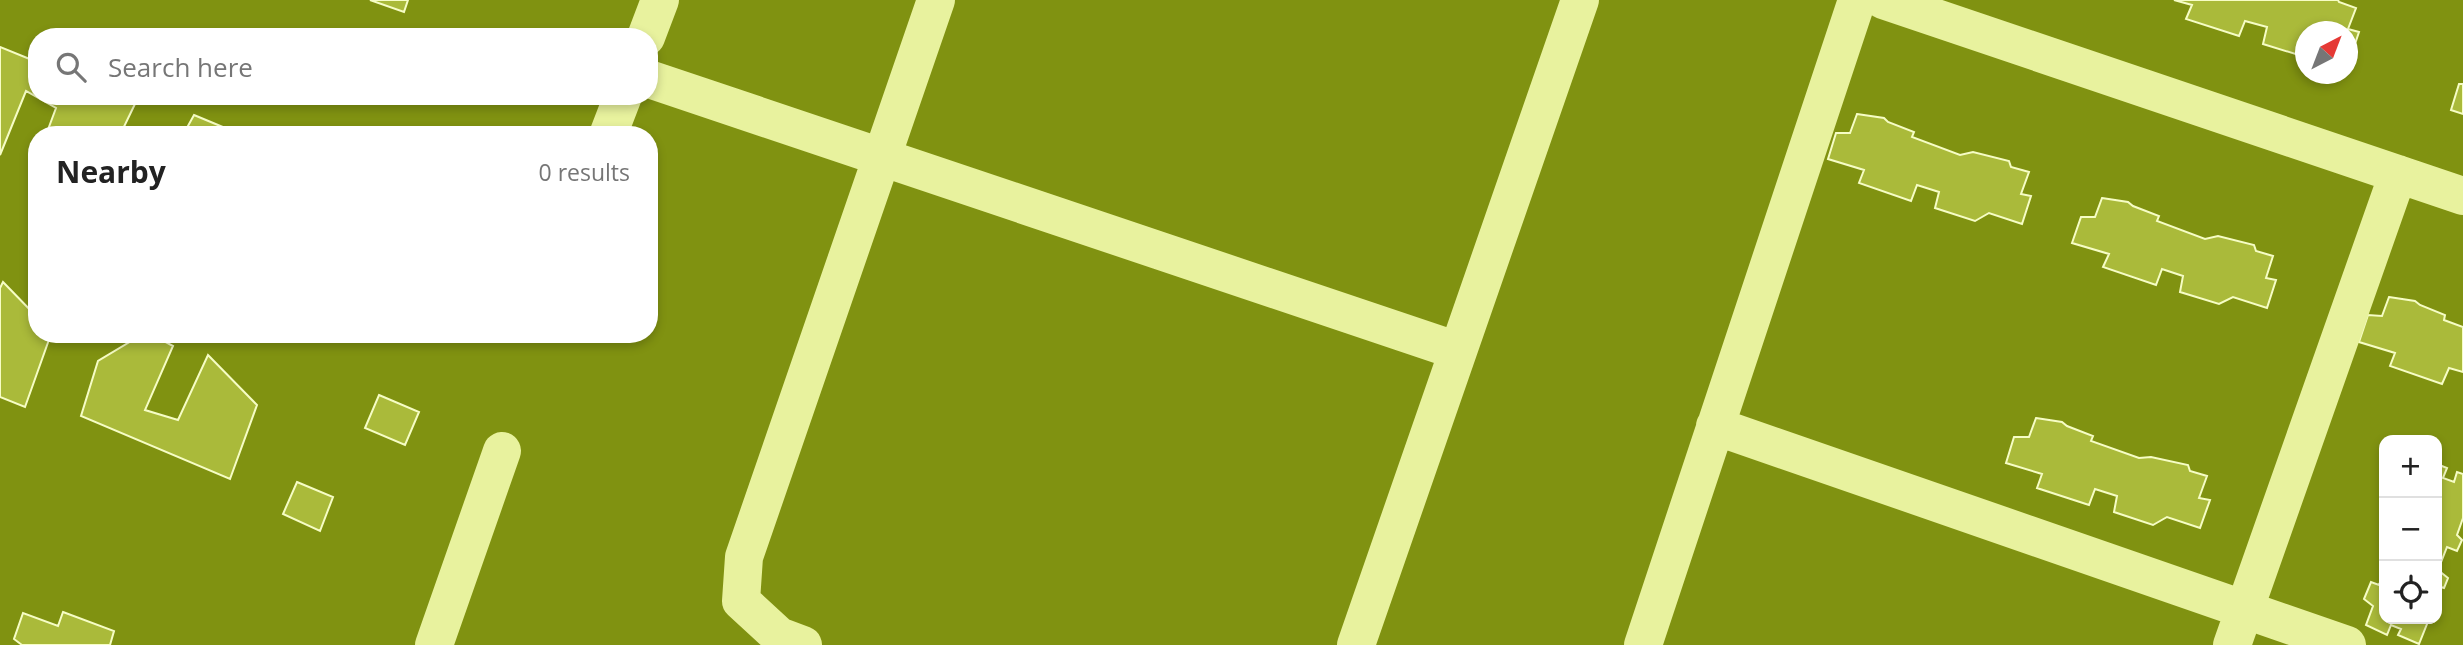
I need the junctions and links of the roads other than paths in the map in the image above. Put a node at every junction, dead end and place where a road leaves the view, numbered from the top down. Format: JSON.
{"nodes":[{"id":1,"x":660,"y":0,"type":"edge"},
{"id":2,"x":936,"y":0,"type":"edge"},
{"id":3,"x":1580,"y":0,"type":"edge"},
{"id":4,"x":1857,"y":0,"type":"edge"},
{"id":5,"x":1883,"y":0,"type":"edge"},
{"id":6,"x":649,"y":28,"type":"edge"},
{"id":7,"x":658,"y":82,"type":"edge"},
{"id":8,"x":620,"y":105,"type":"edge"},
{"id":9,"x":611,"y":126,"type":"edge"},
{"id":10,"x":882,"y":158,"type":"junction"},
{"id":11,"x":2398,"y":174,"type":"junction"},
{"id":12,"x":2463,"y":195,"type":"edge"},
{"id":13,"x":1458,"y":351,"type":"junction"},
{"id":14,"x":1715,"y":426,"type":"junction"},
{"id":15,"x":502,"y":451,"type":"dead end"},
{"id":16,"x":2245,"y":610,"type":"junction"},
{"id":17,"x":434,"y":645,"type":"edge"},
{"id":18,"x":803,"y":645,"type":"edge"},
{"id":19,"x":1356,"y":645,"type":"edge"},
{"id":20,"x":1643,"y":645,"type":"edge"},
{"id":21,"x":2232,"y":645,"type":"edge"},
{"id":22,"x":2347,"y":645,"type":"edge"}],
"edges":[{"from":1,"to":6,"type":"street"},
{"from":2,"to":10,"type":"street"},
{"from":3,"to":13,"type":"street"},
{"from":4,"to":14,"type":"street"},
{"from":5,"to":11,"type":"street"},
{"from":7,"to":10,"type":"street"},
{"from":8,"to":9,"type":"street"},
{"from":10,"to":13,"type":"street"},
{"from":10,"to":18,"type":"street"},
{"from":11,"to":12,"type":"street"},
{"from":11,"to":16,"type":"street"},
{"from":13,"to":19,"type":"street"},
{"from":14,"to":16,"type":"street"},
{"from":14,"to":20,"type":"street"},
{"from":15,"to":17,"type":"street"},
{"from":16,"to":21,"type":"street"},
{"from":16,"to":22,"type":"street"}]}
